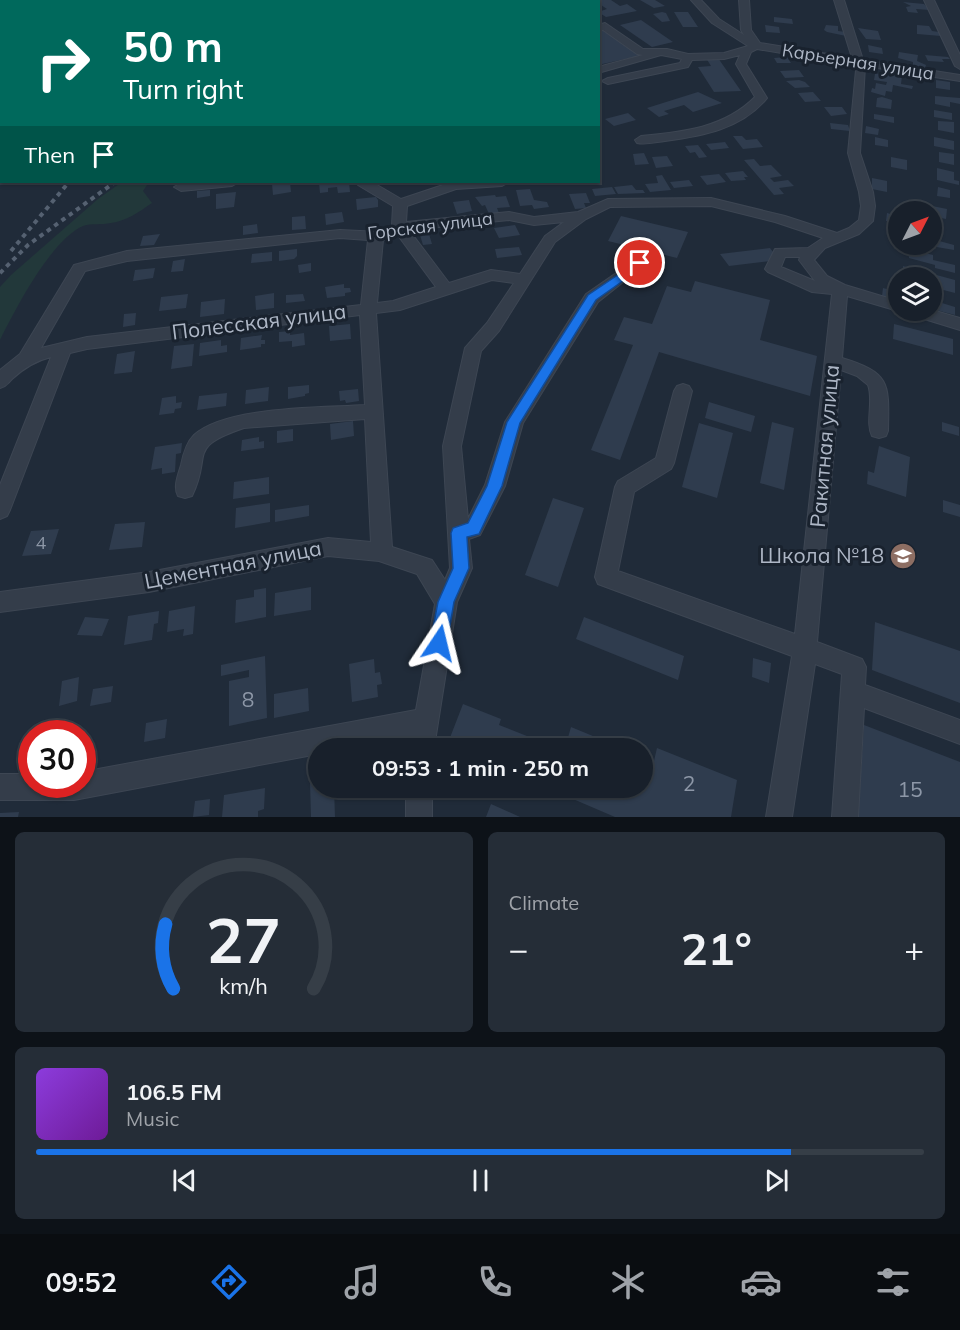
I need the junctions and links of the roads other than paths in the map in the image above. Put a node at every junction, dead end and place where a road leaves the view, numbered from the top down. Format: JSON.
{"nodes":[{"id":1,"x":696,"y":0,"type":"edge"},
{"id":2,"x":744,"y":0,"type":"edge"},
{"id":3,"x":839,"y":0,"type":"edge"},
{"id":4,"x":929,"y":0,"type":"edge"},
{"id":5,"x":600,"y":27,"type":"edge"},
{"id":6,"x":752,"y":48,"type":"junction"},
{"id":7,"x":667,"y":52,"type":"junction"},
{"id":8,"x":688,"y":57,"type":"junction"},
{"id":9,"x":857,"y":62,"type":"junction"},
{"id":10,"x":960,"y":66,"type":"edge"},
{"id":11,"x":600,"y":70,"type":"edge"},
{"id":12,"x":960,"y":78,"type":"edge"},
{"id":13,"x":608,"y":81,"type":"dead end"},
{"id":14,"x":641,"y":140,"type":"dead end"},
{"id":15,"x":222,"y":183,"type":"edge"},
{"id":16,"x":365,"y":183,"type":"edge"},
{"id":17,"x":490,"y":183,"type":"edge"},
{"id":18,"x":181,"y":187,"type":"dead end"},
{"id":19,"x":400,"y":204,"type":"junction"},
{"id":20,"x":581,"y":216,"type":"junction"},
{"id":21,"x":399,"y":227,"type":"junction"},
{"id":22,"x":376,"y":236,"type":"junction"},
{"id":23,"x":834,"y":237,"type":"junction"},
{"id":24,"x":811,"y":252,"type":"junction"},
{"id":25,"x":640,"y":263,"type":"dead end"},
{"id":26,"x":525,"y":280,"type":"junction"},
{"id":27,"x":445,"y":288,"type":"junction"},
{"id":28,"x":840,"y":289,"type":"junction"},
{"id":29,"x":888,"y":303,"type":"edge"},
{"id":30,"x":368,"y":309,"type":"junction"},
{"id":31,"x":942,"y":319,"type":"edge"},
{"id":32,"x":960,"y":324,"type":"edge"},
{"id":33,"x":63,"y":349,"type":"junction"},
{"id":34,"x":26,"y":359,"type":"junction"},
{"id":35,"x":833,"y":362,"type":"junction"},
{"id":36,"x":0,"y":382,"type":"edge"},
{"id":37,"x":683,"y":391,"type":"dead end"},
{"id":38,"x":374,"y":411,"type":"junction"},
{"id":39,"x":879,"y":431,"type":"dead end"},
{"id":40,"x":185,"y":490,"type":"dead end"},
{"id":41,"x":0,"y":510,"type":"edge"},
{"id":42,"x":459,"y":533,"type":"junction"},
{"id":43,"x":382,"y":553,"type":"junction"},
{"id":44,"x":0,"y":602,"type":"edge"},
{"id":45,"x":446,"y":602,"type":"junction"},
{"id":46,"x":805,"y":650,"type":"junction"},
{"id":47,"x":853,"y":692,"type":"junction"},
{"id":48,"x":426,"y":721,"type":"junction"},
{"id":49,"x":960,"y":732,"type":"edge"},
{"id":50,"x":423,"y":738,"type":"edge"},
{"id":51,"x":0,"y":787,"type":"edge"},
{"id":52,"x":420,"y":798,"type":"edge"},
{"id":53,"x":419,"y":817,"type":"edge"},
{"id":54,"x":779,"y":817,"type":"edge"},
{"id":55,"x":845,"y":817,"type":"edge"}],
"edges":[{"from":1,"to":6,"type":"street"},
{"from":2,"to":6,"type":"street"},
{"from":3,"to":9,"type":"street"},
{"from":4,"to":10,"type":"street"},
{"from":5,"to":7,"type":"street"},
{"from":6,"to":8,"type":"street"},
{"from":6,"to":9,"type":"street","name":"Карьерная улица"},
{"from":6,"to":14,"type":"street"},
{"from":7,"to":8,"type":"street"},
{"from":7,"to":11,"type":"street"},
{"from":8,"to":13,"type":"street"},
{"from":9,"to":12,"type":"street","name":"Карьерная улица"},
{"from":9,"to":23,"type":"street"},
{"from":15,"to":18,"type":"street"},
{"from":16,"to":19,"type":"street"},
{"from":17,"to":19,"type":"street"},
{"from":19,"to":21,"type":"street"},
{"from":20,"to":21,"type":"street","name":"Горская улица"},
{"from":20,"to":23,"type":"street","name":"Горская улица"},
{"from":20,"to":26,"type":"street"},
{"from":21,"to":22,"type":"street","name":"Горская улица"},
{"from":21,"to":27,"type":"street"},
{"from":22,"to":30,"type":"street"},
{"from":22,"to":34,"type":"street","name":"Горская улица"},
{"from":23,"to":24,"type":"street"},
{"from":24,"to":28,"type":"street"},
{"from":24,"to":28,"type":"street"},
{"from":25,"to":42,"type":"street"},
{"from":26,"to":27,"type":"street","name":"Полесская улица"},
{"from":26,"to":42,"type":"street"},
{"from":27,"to":30,"type":"street","name":"Полесская улица"},
{"from":28,"to":29,"type":"street"},
{"from":28,"to":35,"type":"street","name":"Ракитная улица"},
{"from":30,"to":33,"type":"street","name":"Полесская улица"},
{"from":30,"to":38,"type":"street"},
{"from":31,"to":32,"type":"street"},
{"from":33,"to":34,"type":"street","name":"Полесская улица"},
{"from":33,"to":41,"type":"street"},
{"from":34,"to":36,"type":"street","name":"Полесская улица"},
{"from":35,"to":39,"type":"street"},
{"from":35,"to":46,"type":"street","name":"Ракитная улица"},
{"from":37,"to":46,"type":"street"},
{"from":38,"to":40,"type":"street"},
{"from":38,"to":43,"type":"street"},
{"from":42,"to":45,"type":"street"},
{"from":43,"to":44,"type":"street","name":"Цементная улица"},
{"from":43,"to":45,"type":"street","name":"Цементная улица"},
{"from":45,"to":48,"type":"street"},
{"from":46,"to":47,"type":"street"},
{"from":46,"to":54,"type":"street","name":"Ракитная улица"},
{"from":47,"to":49,"type":"street"},
{"from":47,"to":55,"type":"street"},
{"from":48,"to":50,"type":"street"},
{"from":48,"to":51,"type":"street"},
{"from":52,"to":53,"type":"street"}]}
